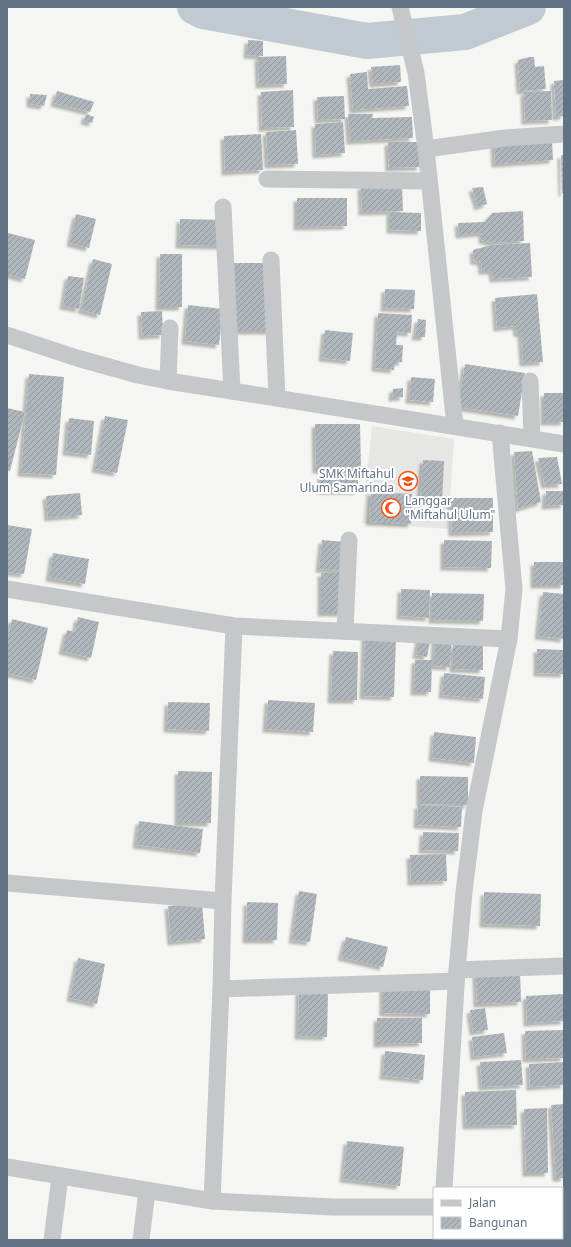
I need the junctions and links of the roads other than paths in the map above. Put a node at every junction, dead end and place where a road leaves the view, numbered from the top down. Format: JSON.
{"nodes":[{"id":1,"x":400,"y":7,"type":"edge"},
{"id":2,"x":564,"y":134,"type":"edge"},
{"id":3,"x":426,"y":149,"type":"junction"},
{"id":4,"x":267,"y":179,"type":"dead end"},
{"id":5,"x":429,"y":181,"type":"junction"},
{"id":6,"x":223,"y":207,"type":"dead end"},
{"id":7,"x":271,"y":260,"type":"dead end"},
{"id":8,"x":170,"y":328,"type":"dead end"},
{"id":9,"x":7,"y":335,"type":"edge"},
{"id":10,"x":168,"y":381,"type":"junction"},
{"id":11,"x":530,"y":381,"type":"dead end"},
{"id":12,"x":232,"y":391,"type":"junction"},
{"id":13,"x":277,"y":398,"type":"junction"},
{"id":14,"x":455,"y":426,"type":"junction"},
{"id":15,"x":500,"y":433,"type":"junction"},
{"id":16,"x":532,"y":438,"type":"junction"},
{"id":17,"x":564,"y":444,"type":"edge"},
{"id":18,"x":349,"y":540,"type":"dead end"},
{"id":19,"x":7,"y":589,"type":"edge"},
{"id":20,"x":234,"y":626,"type":"junction"},
{"id":21,"x":345,"y":631,"type":"junction"},
{"id":22,"x":510,"y":639,"type":"junction"},
{"id":23,"x":7,"y":883,"type":"edge"},
{"id":24,"x":223,"y":901,"type":"junction"},
{"id":25,"x":564,"y":966,"type":"edge"},
{"id":26,"x":457,"y":975,"type":"junction"},
{"id":27,"x":221,"y":989,"type":"junction"},
{"id":28,"x":7,"y":1167,"type":"edge"},
{"id":29,"x":60,"y":1177,"type":"junction"},
{"id":30,"x":444,"y":1187,"type":"edge"},
{"id":31,"x":147,"y":1191,"type":"junction"},
{"id":32,"x":212,"y":1201,"type":"junction"},
{"id":33,"x":433,"y":1207,"type":"edge"},
{"id":34,"x":52,"y":1240,"type":"edge"},
{"id":35,"x":141,"y":1240,"type":"edge"}],
"edges":[{"from":1,"to":3,"type":"street"},
{"from":2,"to":3,"type":"street"},
{"from":3,"to":5,"type":"street"},
{"from":4,"to":5,"type":"street"},
{"from":5,"to":14,"type":"street"},
{"from":6,"to":12,"type":"street"},
{"from":7,"to":13,"type":"street"},
{"from":8,"to":10,"type":"street"},
{"from":9,"to":10,"type":"street"},
{"from":10,"to":12,"type":"street"},
{"from":11,"to":16,"type":"street"},
{"from":12,"to":13,"type":"street"},
{"from":13,"to":14,"type":"street"},
{"from":14,"to":15,"type":"street"},
{"from":15,"to":16,"type":"street"},
{"from":15,"to":22,"type":"street"},
{"from":16,"to":17,"type":"street"},
{"from":18,"to":21,"type":"street"},
{"from":19,"to":20,"type":"street"},
{"from":20,"to":21,"type":"street"},
{"from":20,"to":24,"type":"street"},
{"from":21,"to":22,"type":"street"},
{"from":22,"to":26,"type":"street"},
{"from":23,"to":24,"type":"street"},
{"from":24,"to":27,"type":"street"},
{"from":25,"to":26,"type":"street"},
{"from":26,"to":27,"type":"street"},
{"from":26,"to":30,"type":"street"},
{"from":27,"to":32,"type":"street"},
{"from":28,"to":29,"type":"street"},
{"from":29,"to":31,"type":"street"},
{"from":29,"to":34,"type":"street"},
{"from":31,"to":32,"type":"street"},
{"from":31,"to":35,"type":"street"},
{"from":32,"to":33,"type":"street"}]}
